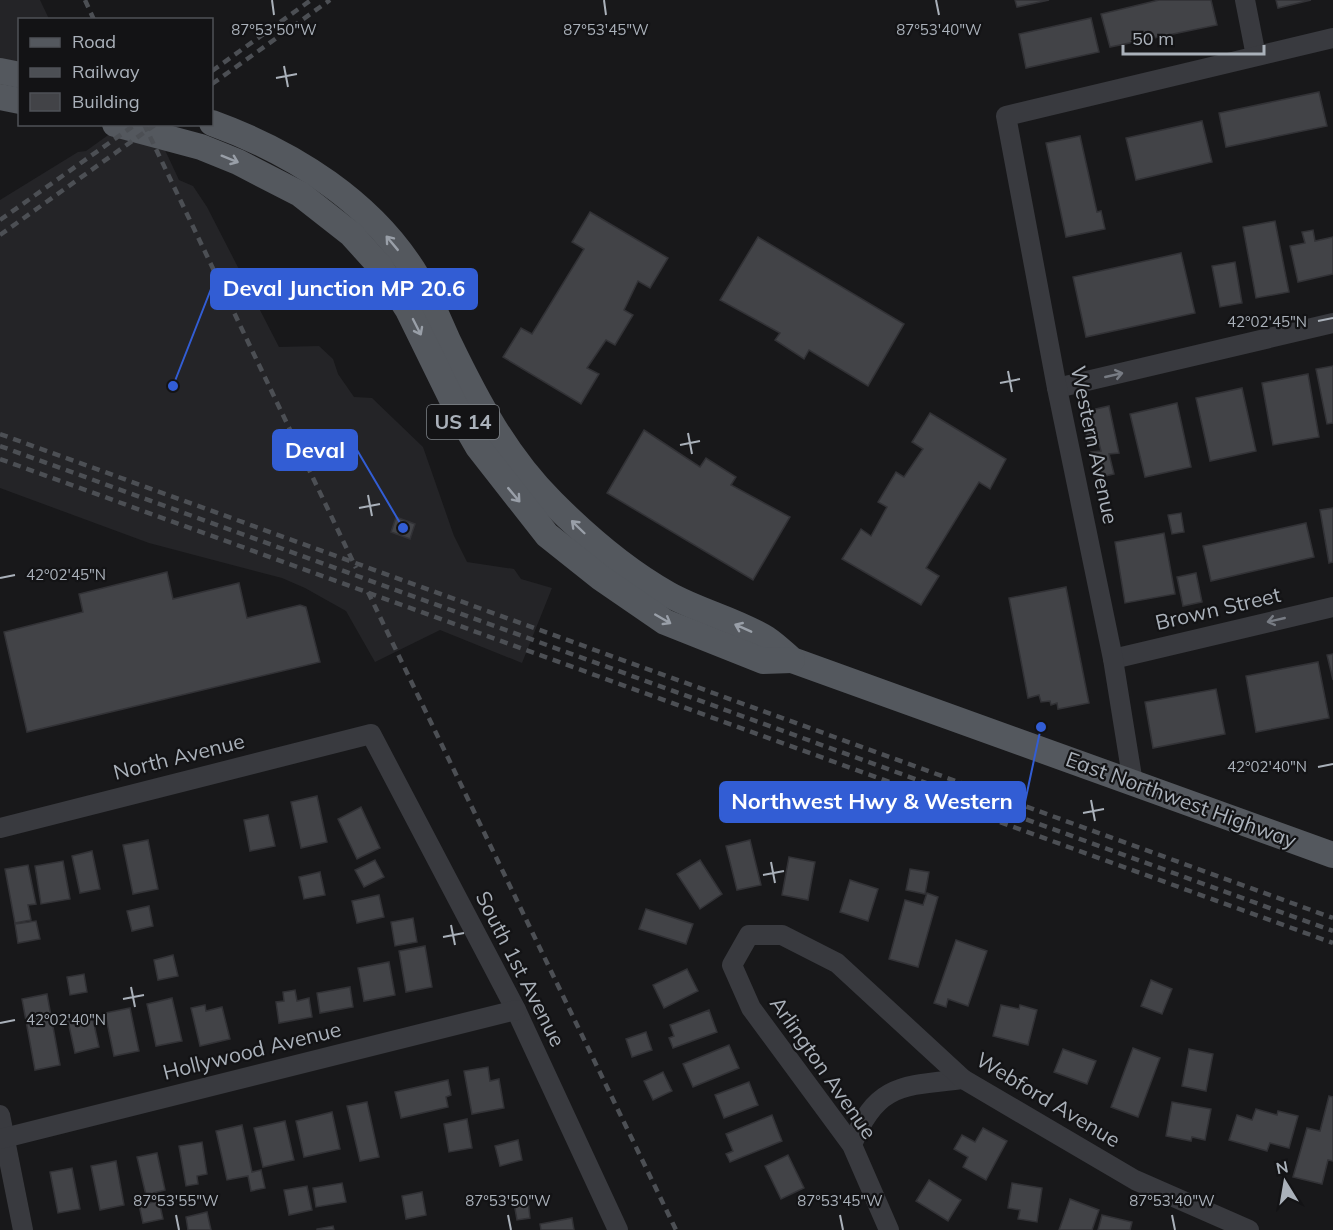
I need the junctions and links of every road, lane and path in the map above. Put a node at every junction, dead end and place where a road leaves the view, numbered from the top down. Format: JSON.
{"nodes":[{"id":1,"x":1245,"y":0,"type":"edge"},
{"id":2,"x":1333,"y":38,"type":"edge"},
{"id":3,"x":1256,"y":56,"type":"junction"},
{"id":4,"x":0,"y":71,"type":"edge"},
{"id":5,"x":18,"y":75,"type":"edge"},
{"id":6,"x":0,"y":97,"type":"edge"},
{"id":7,"x":18,"y":101,"type":"edge"},
{"id":8,"x":213,"y":123,"type":"edge"},
{"id":9,"x":122,"y":126,"type":"edge"},
{"id":10,"x":1333,"y":323,"type":"edge"},
{"id":11,"x":1057,"y":388,"type":"junction"},
{"id":12,"x":1333,"y":607,"type":"edge"},
{"id":13,"x":1113,"y":659,"type":"junction"},
{"id":14,"x":792,"y":660,"type":"junction"},
{"id":15,"x":371,"y":734,"type":"joint"},
{"id":16,"x":1133,"y":783,"type":"junction"},
{"id":17,"x":0,"y":828,"type":"edge"},
{"id":18,"x":1333,"y":855,"type":"edge"},
{"id":19,"x":749,"y":935,"type":"joint"},
{"id":20,"x":516,"y":1010,"type":"junction"},
{"id":21,"x":963,"y":1079,"type":"junction"},
{"id":22,"x":0,"y":1115,"type":"edge"},
{"id":23,"x":2,"y":1138,"type":"edge"},
{"id":24,"x":852,"y":1145,"type":"junction"},
{"id":25,"x":23,"y":1230,"type":"edge"},
{"id":26,"x":618,"y":1230,"type":"edge"},
{"id":27,"x":887,"y":1230,"type":"edge"},
{"id":28,"x":1249,"y":1230,"type":"edge"}],
"edges":[{"from":1,"to":3,"type":"street"},
{"from":2,"to":3,"type":"street"},
{"from":3,"to":11,"type":"street","name":"Western Avenue"},
{"from":4,"to":5,"type":"main road"},
{"from":6,"to":7,"type":"main road"},
{"from":14,"to":8,"type":"main road","name":"East Northwest Highway","number":"US 14","one_way":true},
{"from":9,"to":14,"type":"main road","name":"East Northwest Highway","number":"US 14","one_way":true},
{"from":11,"to":10,"type":"street","one_way":true},
{"from":11,"to":13,"type":"street","name":"Western Avenue"},
{"from":12,"to":13,"type":"street","name":"Brown Street","one_way":true},
{"from":13,"to":16,"type":"street","name":"Western Avenue"},
{"from":14,"to":16,"type":"main road","name":"East Northwest Highway","number":"US 14"},
{"from":15,"to":17,"type":"street","name":"North Avenue"},
{"from":15,"to":20,"type":"street","name":"South 1st Avenue"},
{"from":16,"to":18,"type":"main road","name":"East Northwest Highway","number":"US 14"},
{"from":19,"to":21,"type":"street","name":"Webford Avenue"},
{"from":19,"to":24,"type":"street","name":"Arlington Avenue"},
{"from":20,"to":23,"type":"street","name":"Hollywood Avenue"},
{"from":20,"to":26,"type":"street","name":"South 1st Avenue"},
{"from":21,"to":24,"type":"street"},
{"from":21,"to":28,"type":"street","name":"Webford Avenue"},
{"from":22,"to":23,"type":"street"},
{"from":23,"to":25,"type":"street"},
{"from":24,"to":27,"type":"street","name":"Arlington Avenue"}]}
